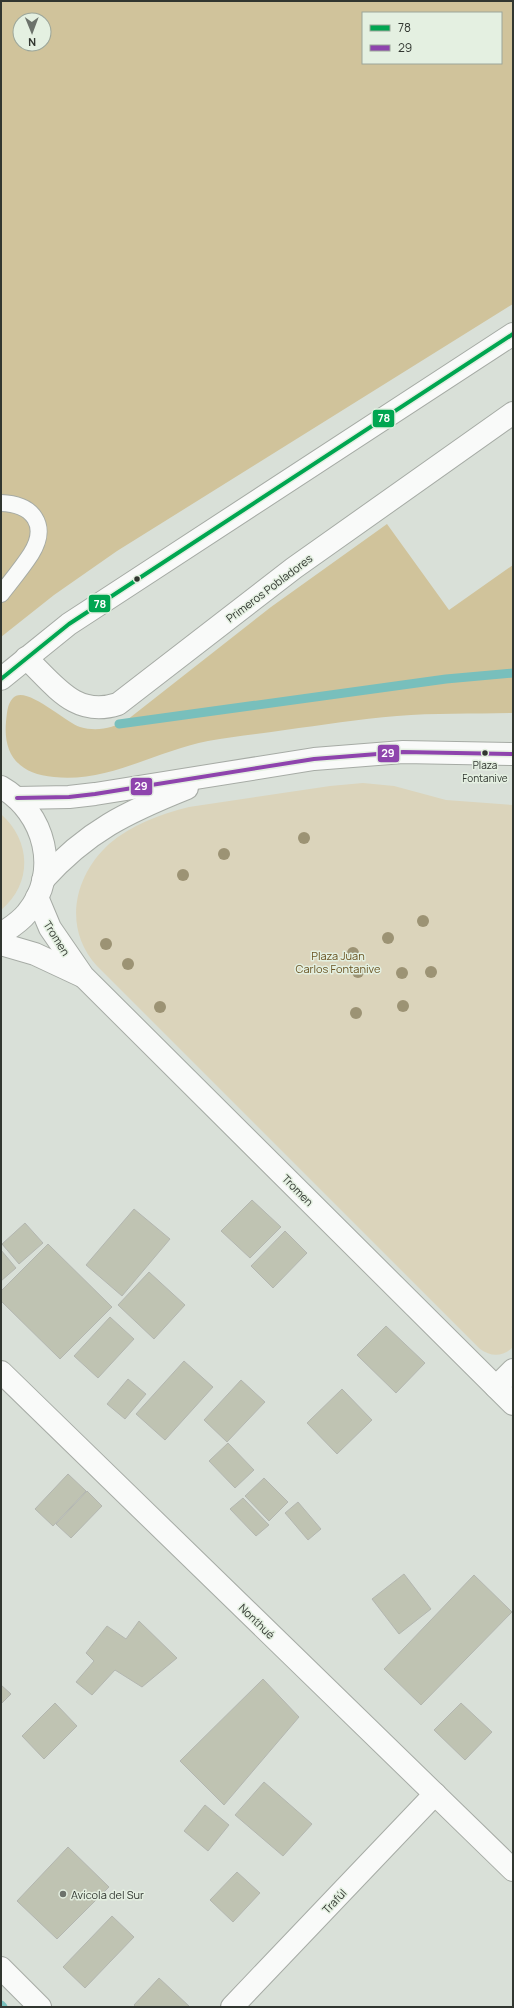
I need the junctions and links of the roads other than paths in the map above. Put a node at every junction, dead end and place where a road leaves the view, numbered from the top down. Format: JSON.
{"nodes":[{"id":1,"x":513,"y":334,"type":"edge"},
{"id":2,"x":513,"y":412,"type":"edge"},
{"id":3,"x":1,"y":504,"type":"edge"},
{"id":4,"x":1,"y":594,"type":"edge"},
{"id":5,"x":26,"y":658,"type":"junction"},
{"id":6,"x":1,"y":679,"type":"edge"},
{"id":7,"x":513,"y":754,"type":"edge"},
{"id":8,"x":226,"y":773,"type":"junction"},
{"id":9,"x":5,"y":789,"type":"edge"},
{"id":10,"x":40,"y":888,"type":"junction"},
{"id":11,"x":1,"y":934,"type":"edge"},
{"id":12,"x":1,"y":944,"type":"edge"},
{"id":13,"x":83,"y":976,"type":"junction"},
{"id":14,"x":513,"y":1370,"type":"edge"},
{"id":15,"x":1,"y":1372,"type":"edge"},
{"id":16,"x":496,"y":1387,"type":"junction"},
{"id":17,"x":513,"y":1404,"type":"edge"},
{"id":18,"x":436,"y":1794,"type":"junction"},
{"id":19,"x":513,"y":1870,"type":"edge"},
{"id":20,"x":1,"y":1968,"type":"edge"},
{"id":21,"x":40,"y":2007,"type":"edge"},
{"id":22,"x":232,"y":2007,"type":"edge"}],
"edges":[{"from":1,"to":5,"type":"street"},
{"from":2,"to":5,"type":"street","name":"Primeros Pobladores"},
{"from":3,"to":4,"type":"lane"},
{"from":5,"to":6,"type":"street"},
{"from":7,"to":8,"type":"street"},
{"from":8,"to":9,"type":"street"},
{"from":8,"to":10,"type":"street"},
{"from":9,"to":10,"type":"street"},
{"from":10,"to":11,"type":"street"},
{"from":10,"to":13,"type":"street","name":"Tromen"},
{"from":12,"to":13,"type":"street","name":"Tromen"},
{"from":13,"to":16,"type":"street","name":"Tromen"},
{"from":14,"to":16,"type":"street"},
{"from":15,"to":18,"type":"street","name":"Nonthué"},
{"from":16,"to":17,"type":"street","name":"Tromen"},
{"from":18,"to":19,"type":"street","name":"Nonthué"},
{"from":18,"to":22,"type":"street","name":"Trafúl"},
{"from":20,"to":21,"type":"street"}]}
